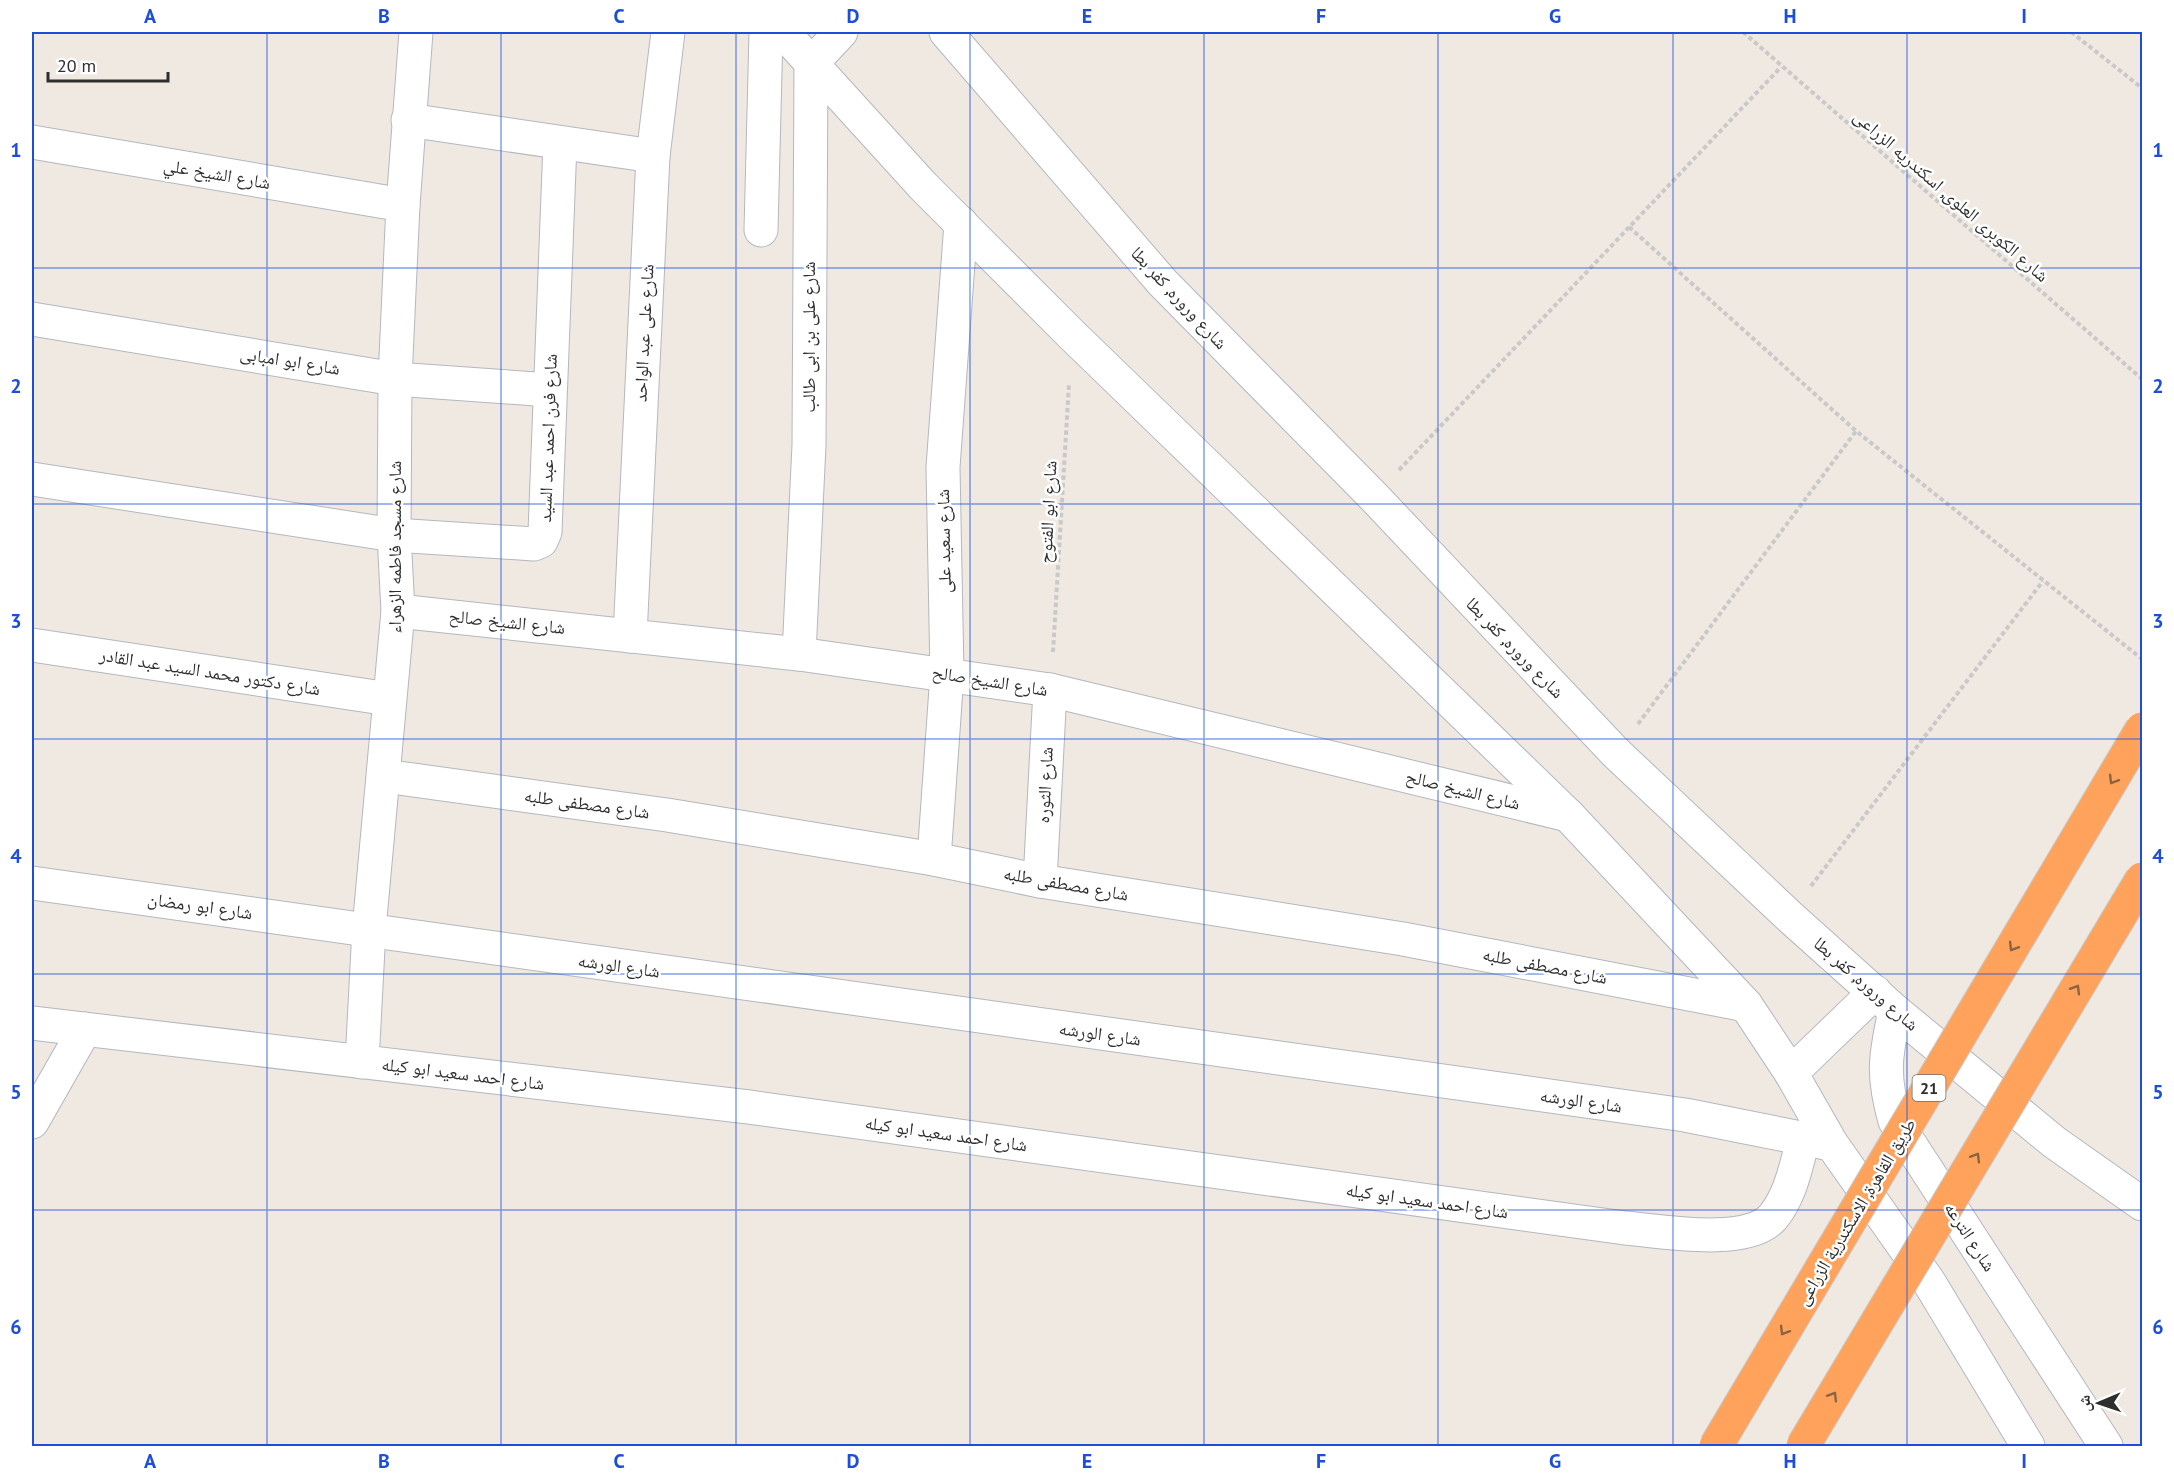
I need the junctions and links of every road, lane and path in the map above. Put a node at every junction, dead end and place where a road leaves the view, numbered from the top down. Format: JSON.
{"nodes":[{"id":1,"x":416,"y":32,"type":"edge"},
{"id":2,"x":669,"y":32,"type":"edge"},
{"id":3,"x":766,"y":32,"type":"edge"},
{"id":4,"x":783,"y":32,"type":"edge"},
{"id":5,"x":841,"y":32,"type":"edge"},
{"id":6,"x":946,"y":32,"type":"edge"},
{"id":7,"x":1743,"y":32,"type":"edge"},
{"id":8,"x":2071,"y":32,"type":"edge"},
{"id":9,"x":811,"y":64,"type":"junction"},
{"id":10,"x":1781,"y":67,"type":"junction"},
{"id":11,"x":2142,"y":88,"type":"edge"},
{"id":12,"x":408,"y":120,"type":"junction"},
{"id":13,"x":32,"y":142,"type":"edge"},
{"id":14,"x":560,"y":143,"type":"junction"},
{"id":15,"x":653,"y":156,"type":"junction"},
{"id":16,"x":403,"y":205,"type":"junction"},
{"id":17,"x":961,"y":223,"type":"junction"},
{"id":18,"x":1629,"y":227,"type":"junction"},
{"id":19,"x":761,"y":230,"type":"dead end"},
{"id":20,"x":32,"y":319,"type":"edge"},
{"id":21,"x":1072,"y":335,"type":"junction"},
{"id":22,"x":395,"y":379,"type":"junction"},
{"id":23,"x":2142,"y":379,"type":"edge"},
{"id":24,"x":550,"y":390,"type":"junction"},
{"id":25,"x":1856,"y":431,"type":"junction"},
{"id":26,"x":32,"y":479,"type":"edge"},
{"id":27,"x":1374,"y":497,"type":"junction"},
{"id":28,"x":394,"y":535,"type":"junction"},
{"id":29,"x":2043,"y":581,"type":"junction"},
{"id":30,"x":398,"y":611,"type":"junction"},
{"id":31,"x":630,"y":636,"type":"junction"},
{"id":32,"x":32,"y":645,"type":"edge"},
{"id":33,"x":799,"y":654,"type":"junction"},
{"id":34,"x":2142,"y":659,"type":"edge"},
{"id":35,"x":946,"y":674,"type":"junction"},
{"id":36,"x":1050,"y":690,"type":"junction"},
{"id":37,"x":389,"y":699,"type":"junction"},
{"id":38,"x":2142,"y":729,"type":"edge"},
{"id":39,"x":1616,"y":753,"type":"junction"},
{"id":40,"x":384,"y":776,"type":"junction"},
{"id":41,"x":1569,"y":816,"type":"junction"},
{"id":42,"x":934,"y":859,"type":"junction"},
{"id":43,"x":2142,"y":879,"type":"edge"},
{"id":44,"x":1040,"y":881,"type":"junction"},
{"id":45,"x":32,"y":884,"type":"edge"},
{"id":46,"x":1789,"y":916,"type":"junction"},
{"id":47,"x":369,"y":929,"type":"junction"},
{"id":48,"x":1885,"y":1002,"type":"junction"},
{"id":49,"x":1746,"y":1005,"type":"junction"},
{"id":50,"x":32,"y":1023,"type":"edge"},
{"id":51,"x":85,"y":1029,"type":"junction"},
{"id":52,"x":362,"y":1062,"type":"junction"},
{"id":53,"x":1791,"y":1072,"type":"junction"},
{"id":54,"x":32,"y":1122,"type":"edge"},
{"id":55,"x":1817,"y":1142,"type":"junction"},
{"id":56,"x":2142,"y":1204,"type":"edge"},
{"id":57,"x":1716,"y":1446,"type":"edge"},
{"id":58,"x":1803,"y":1446,"type":"edge"},
{"id":59,"x":2028,"y":1446,"type":"edge"},
{"id":60,"x":2106,"y":1446,"type":"edge"}],
"edges":[{"from":1,"to":12,"type":"street","name":"شارع مسجد فاطمه الزهراء"},
{"from":2,"to":15,"type":"street","name":"شارع على عبد الواحد"},
{"from":3,"to":19,"type":"street"},
{"from":4,"to":9,"type":"street"},
{"from":5,"to":9,"type":"street"},
{"from":6,"to":27,"type":"street","name":"شارع وروره, كفر بطا"},
{"from":7,"to":10,"type":"path","name":"شارع الكوبرى العلوى, اسكندريه الزراعى"},
{"from":8,"to":11,"type":"path"},
{"from":9,"to":17,"type":"street"},
{"from":9,"to":33,"type":"street","name":"شارع على بن ابى طالب"},
{"from":10,"to":18,"type":"path"},
{"from":10,"to":23,"type":"path","name":"شارع الكوبرى العلوى, اسكندريه الزراعى"},
{"from":12,"to":14,"type":"street"},
{"from":12,"to":16,"type":"street","name":"شارع مسجد فاطمه الزهراء"},
{"from":13,"to":16,"type":"street","name":"شارع الشيخ علي"},
{"from":14,"to":15,"type":"street"},
{"from":14,"to":24,"type":"street","name":"شارع فرن احمد عبد السيد"},
{"from":15,"to":31,"type":"street","name":"شارع على عبد الواحد"},
{"from":16,"to":22,"type":"street","name":"شارع مسجد فاطمه الزهراء"},
{"from":17,"to":21,"type":"street"},
{"from":17,"to":35,"type":"street","name":"شارع سعيد على"},
{"from":18,"to":25,"type":"path"},
{"from":18,"to":27,"type":"path"},
{"from":20,"to":22,"type":"street","name":"شارع ابو امبابى"},
{"from":21,"to":36,"type":"path","name":"شارع ابو الفتوح"},
{"from":21,"to":41,"type":"street"},
{"from":22,"to":24,"type":"street","name":"شارع ابو امبابى"},
{"from":22,"to":28,"type":"street","name":"شارع مسجد فاطمه الزهراء"},
{"from":24,"to":28,"type":"street","name":"شارع فرن احمد عبد السيد"},
{"from":25,"to":29,"type":"path"},
{"from":25,"to":39,"type":"path"},
{"from":26,"to":28,"type":"street","name":"شارع فرن احمد عبد السيد"},
{"from":27,"to":39,"type":"street","name":"شارع وروره, كفر بطا"},
{"from":28,"to":30,"type":"street","name":"شارع مسجد فاطمه الزهراء"},
{"from":29,"to":34,"type":"path"},
{"from":29,"to":46,"type":"path"},
{"from":30,"to":31,"type":"street","name":"شارع الشيخ صالح"},
{"from":30,"to":37,"type":"street","name":"شارع مسجد فاطمه الزهراء"},
{"from":31,"to":33,"type":"street","name":"شارع الشيخ صالح"},
{"from":32,"to":37,"type":"street","name":"شارع دكتور محمد السيد عبد القادر"},
{"from":33,"to":35,"type":"street","name":"شارع الشيخ صالح"},
{"from":35,"to":36,"type":"street","name":"شارع الشيخ صالح"},
{"from":35,"to":42,"type":"street","name":"شارع سعيد على"},
{"from":36,"to":41,"type":"street","name":"شارع الشيخ صالح"},
{"from":36,"to":44,"type":"street","name":"شارع الثوره"},
{"from":37,"to":40,"type":"street","name":"شارع مسجد فاطمه الزهراء"},
{"from":38,"to":57,"type":"highway","name":"طريق القاهرة, الاسكندرية الزراعى","number":"21","one_way":true,"bridge":true},
{"from":39,"to":46,"type":"street","name":"شارع وروره, كفر بطا"},
{"from":40,"to":42,"type":"street","name":"شارع مصطفى طلبه"},
{"from":40,"to":47,"type":"street","name":"شارع مسجد فاطمه الزهراء"},
{"from":41,"to":49,"type":"street"},
{"from":42,"to":44,"type":"street","name":"شارع مصطفى طلبه"},
{"from":58,"to":43,"type":"highway","one_way":true,"bridge":true},
{"from":44,"to":49,"type":"street","name":"شارع مصطفى طلبه"},
{"from":45,"to":47,"type":"street","name":"شارع ابو رمضان"},
{"from":46,"to":48,"type":"street","name":"شارع وروره, كفر بطا"},
{"from":47,"to":52,"type":"street","name":"شارع مسجد فاطمه الزهراء"},
{"from":47,"to":55,"type":"street","name":"شارع الورشه"},
{"from":48,"to":53,"type":"street"},
{"from":48,"to":56,"type":"street","name":"شارع وروره, كفر بطا"},
{"from":48,"to":60,"type":"street","name":"شارع الترعه"},
{"from":49,"to":53,"type":"street"},
{"from":50,"to":51,"type":"street","name":"شارع احمد سعيد ابو كيله"},
{"from":51,"to":52,"type":"street","name":"شارع احمد سعيد ابو كيله"},
{"from":51,"to":54,"type":"street"},
{"from":52,"to":55,"type":"street","name":"شارع احمد سعيد ابو كيله"},
{"from":53,"to":55,"type":"street"},
{"from":55,"to":59,"type":"street"}]}
